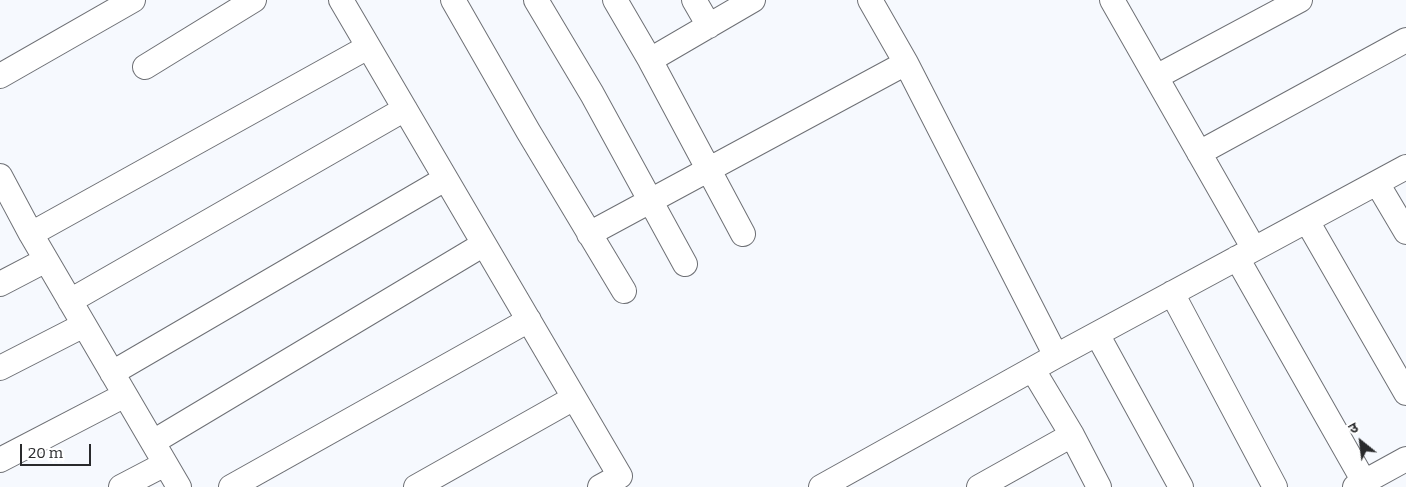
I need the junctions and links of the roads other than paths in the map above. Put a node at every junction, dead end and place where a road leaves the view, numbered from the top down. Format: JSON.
{"nodes":[{"id":1,"x":133,"y":0,"type":"edge"},
{"id":2,"x":254,"y":0,"type":"edge"},
{"id":3,"x":341,"y":0,"type":"edge"},
{"id":4,"x":453,"y":0,"type":"edge"},
{"id":5,"x":536,"y":0,"type":"edge"},
{"id":6,"x":615,"y":0,"type":"edge"},
{"id":7,"x":694,"y":0,"type":"edge"},
{"id":8,"x":754,"y":0,"type":"edge"},
{"id":9,"x":870,"y":0,"type":"edge"},
{"id":10,"x":1300,"y":0,"type":"edge"},
{"id":11,"x":1114,"y":1,"type":"edge"},
{"id":12,"x":709,"y":26,"type":"junction"},
{"id":13,"x":1406,"y":40,"type":"edge"},
{"id":14,"x":368,"y":47,"type":"junction"},
{"id":15,"x":650,"y":60,"type":"junction"},
{"id":16,"x":906,"y":63,"type":"junction"},
{"id":17,"x":144,"y":67,"type":"dead end"},
{"id":18,"x":0,"y":76,"type":"edge"},
{"id":19,"x":1156,"y":77,"type":"junction"},
{"id":20,"x":405,"y":109,"type":"junction"},
{"id":21,"x":1199,"y":153,"type":"junction"},
{"id":22,"x":1406,"y":167,"type":"edge"},
{"id":23,"x":710,"y":169,"type":"junction"},
{"id":24,"x":0,"y":176,"type":"edge"},
{"id":25,"x":445,"y":178,"type":"junction"},
{"id":26,"x":1377,"y":183,"type":"junction"},
{"id":27,"x":652,"y":200,"type":"junction"},
{"id":28,"x":1307,"y":221,"type":"junction"},
{"id":29,"x":1406,"y":232,"type":"edge"},
{"id":30,"x":31,"y":234,"type":"junction"},
{"id":31,"x":589,"y":234,"type":"junction"},
{"id":32,"x":743,"y":234,"type":"dead end"},
{"id":33,"x":484,"y":244,"type":"junction"},
{"id":34,"x":1246,"y":254,"type":"junction"},
{"id":35,"x":46,"y":260,"type":"junction"},
{"id":36,"x":685,"y":264,"type":"dead end"},
{"id":37,"x":0,"y":284,"type":"edge"},
{"id":38,"x":624,"y":291,"type":"dead end"},
{"id":39,"x":1172,"y":293,"type":"junction"},
{"id":40,"x":70,"y":301,"type":"junction"},
{"id":41,"x":528,"y":320,"type":"junction"},
{"id":42,"x":84,"y":325,"type":"junction"},
{"id":43,"x":1096,"y":334,"type":"junction"},
{"id":44,"x":1056,"y":356,"type":"junction"},
{"id":45,"x":0,"y":368,"type":"edge"},
{"id":46,"x":1032,"y":370,"type":"junction"},
{"id":47,"x":112,"y":373,"type":"junction"},
{"id":48,"x":1406,"y":393,"type":"edge"},
{"id":49,"x":125,"y":395,"type":"junction"},
{"id":50,"x":574,"y":398,"type":"junction"},
{"id":51,"x":1072,"y":435,"type":"junction"},
{"id":52,"x":152,"y":442,"type":"junction"},
{"id":53,"x":1406,"y":459,"type":"edge"},
{"id":54,"x":0,"y":460,"type":"edge"},
{"id":55,"x":165,"y":464,"type":"junction"},
{"id":56,"x":1362,"y":486,"type":"edge"},
{"id":57,"x":121,"y":487,"type":"edge"},
{"id":58,"x":179,"y":487,"type":"edge"},
{"id":59,"x":231,"y":487,"type":"edge"},
{"id":60,"x":416,"y":487,"type":"edge"},
{"id":61,"x":600,"y":487,"type":"edge"},
{"id":62,"x":822,"y":487,"type":"edge"},
{"id":63,"x":979,"y":487,"type":"edge"},
{"id":64,"x":1099,"y":487,"type":"edge"},
{"id":65,"x":1181,"y":487,"type":"edge"},
{"id":66,"x":1275,"y":487,"type":"edge"}],
"edges":[{"from":1,"to":18,"type":"street"},
{"from":2,"to":17,"type":"street"},
{"from":3,"to":14,"type":"street"},
{"from":4,"to":31,"type":"street"},
{"from":5,"to":27,"type":"street"},
{"from":6,"to":15,"type":"street"},
{"from":7,"to":12,"type":"street"},
{"from":8,"to":12,"type":"street"},
{"from":9,"to":16,"type":"street"},
{"from":10,"to":19,"type":"street"},
{"from":11,"to":19,"type":"street"},
{"from":12,"to":15,"type":"street"},
{"from":13,"to":21,"type":"street"},
{"from":14,"to":20,"type":"street"},
{"from":14,"to":30,"type":"street"},
{"from":15,"to":23,"type":"street"},
{"from":16,"to":23,"type":"street"},
{"from":16,"to":44,"type":"street"},
{"from":19,"to":21,"type":"street"},
{"from":20,"to":25,"type":"street"},
{"from":20,"to":40,"type":"street"},
{"from":21,"to":34,"type":"street"},
{"from":22,"to":26,"type":"street"},
{"from":23,"to":27,"type":"street"},
{"from":23,"to":32,"type":"street"},
{"from":24,"to":30,"type":"street"},
{"from":25,"to":33,"type":"street"},
{"from":25,"to":47,"type":"street"},
{"from":26,"to":28,"type":"street"},
{"from":26,"to":29,"type":"street"},
{"from":27,"to":31,"type":"street"},
{"from":27,"to":36,"type":"street"},
{"from":28,"to":34,"type":"street"},
{"from":28,"to":48,"type":"street"},
{"from":30,"to":35,"type":"street"},
{"from":31,"to":38,"type":"street"},
{"from":33,"to":41,"type":"street"},
{"from":33,"to":52,"type":"street"},
{"from":34,"to":39,"type":"street"},
{"from":34,"to":56,"type":"street"},
{"from":35,"to":37,"type":"street"},
{"from":35,"to":40,"type":"street"},
{"from":39,"to":43,"type":"street"},
{"from":39,"to":66,"type":"street"},
{"from":40,"to":42,"type":"street"},
{"from":41,"to":50,"type":"street"},
{"from":41,"to":59,"type":"street"},
{"from":42,"to":45,"type":"street"},
{"from":42,"to":47,"type":"street"},
{"from":43,"to":44,"type":"street"},
{"from":43,"to":65,"type":"street"},
{"from":44,"to":46,"type":"street"},
{"from":46,"to":51,"type":"street"},
{"from":46,"to":62,"type":"street"},
{"from":47,"to":49,"type":"street"},
{"from":49,"to":52,"type":"street"},
{"from":49,"to":54,"type":"street"},
{"from":50,"to":60,"type":"street"},
{"from":50,"to":61,"type":"street"},
{"from":51,"to":63,"type":"street"},
{"from":51,"to":64,"type":"street"},
{"from":52,"to":55,"type":"street"},
{"from":53,"to":56,"type":"street"},
{"from":55,"to":57,"type":"street"},
{"from":55,"to":58,"type":"street"}]}
